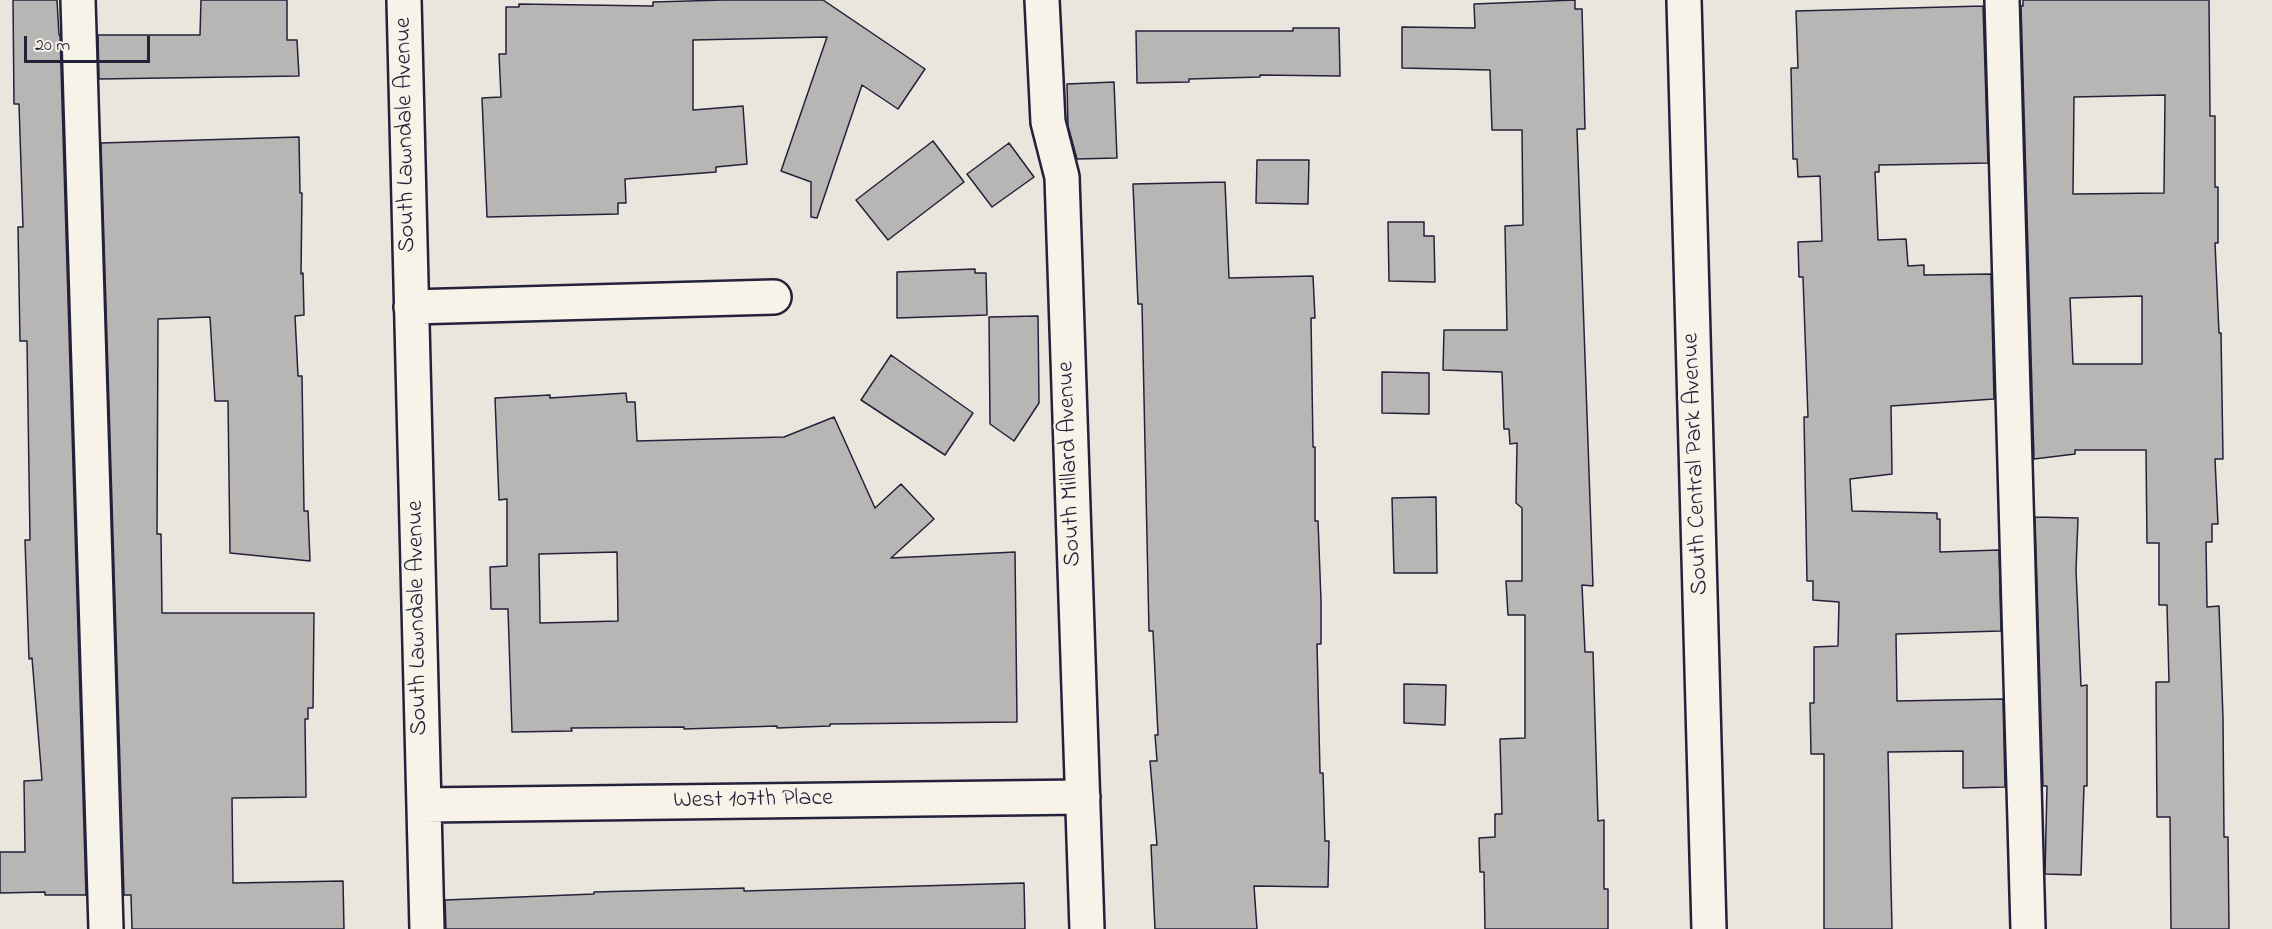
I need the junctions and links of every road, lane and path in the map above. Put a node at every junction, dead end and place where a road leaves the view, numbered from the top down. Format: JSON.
{"nodes":[{"id":1,"x":78,"y":0,"type":"edge"},
{"id":2,"x":404,"y":0,"type":"edge"},
{"id":3,"x":1042,"y":0,"type":"edge"},
{"id":4,"x":1684,"y":0,"type":"edge"},
{"id":5,"x":2002,"y":0,"type":"edge"},
{"id":6,"x":774,"y":297,"type":"dead end"},
{"id":7,"x":411,"y":306,"type":"junction"},
{"id":8,"x":1083,"y":797,"type":"junction"},
{"id":9,"x":424,"y":805,"type":"junction"},
{"id":10,"x":106,"y":929,"type":"edge"},
{"id":11,"x":427,"y":929,"type":"edge"},
{"id":12,"x":1087,"y":929,"type":"edge"},
{"id":13,"x":1710,"y":929,"type":"edge"},
{"id":14,"x":2028,"y":929,"type":"edge"}],
"edges":[{"from":1,"to":10,"type":"street"},
{"from":2,"to":7,"type":"street","name":"South Lawndale Avenue"},
{"from":3,"to":8,"type":"street","name":"South Millard Avenue"},
{"from":4,"to":13,"type":"street","name":"South Central Park Avenue"},
{"from":5,"to":14,"type":"street"},
{"from":6,"to":7,"type":"street"},
{"from":7,"to":9,"type":"street","name":"South Lawndale Avenue"},
{"from":8,"to":9,"type":"street","name":"West 107th Place"},
{"from":8,"to":12,"type":"street","name":"South Millard Avenue"},
{"from":9,"to":11,"type":"street","name":"South Lawndale Avenue"}]}
